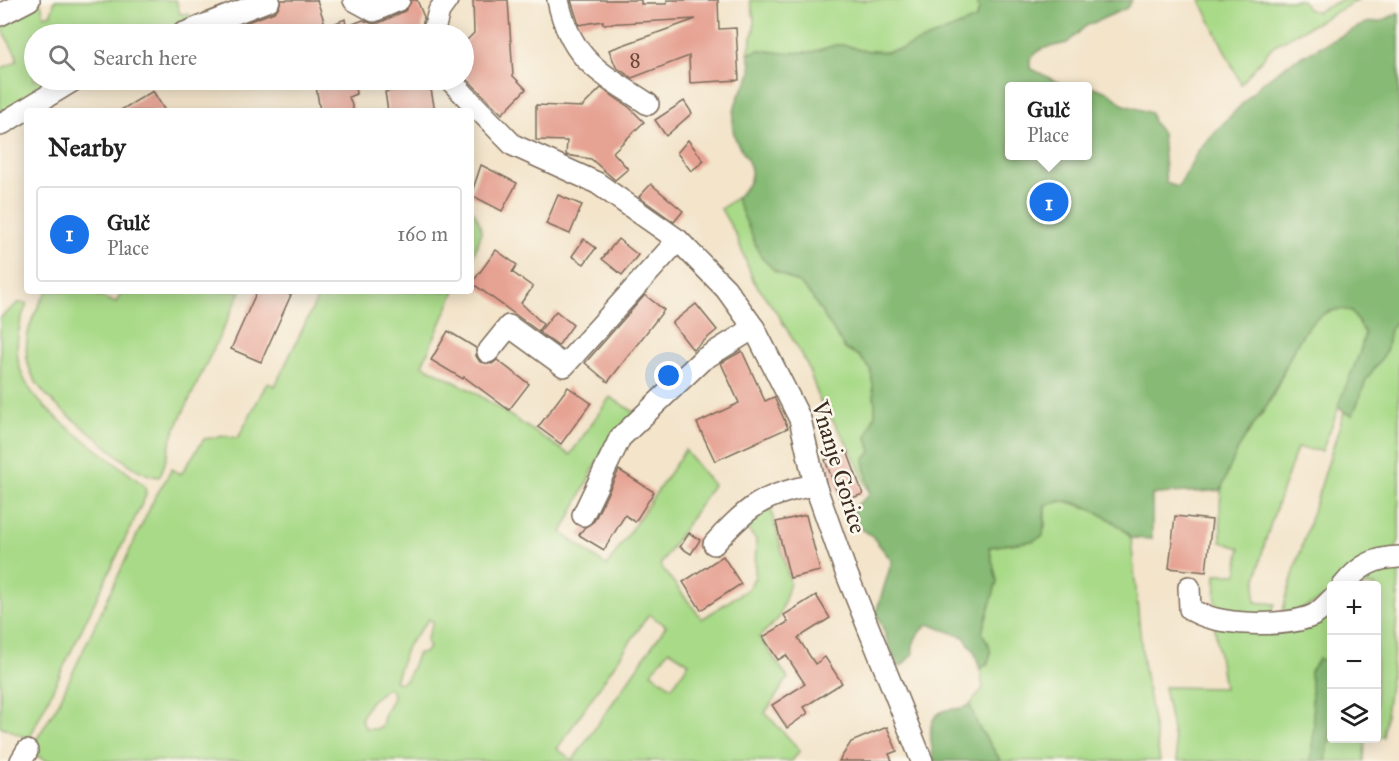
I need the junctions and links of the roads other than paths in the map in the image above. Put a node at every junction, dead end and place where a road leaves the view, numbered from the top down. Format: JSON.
{"nodes":[{"id":1,"x":29,"y":0,"type":"edge"},
{"id":2,"x":269,"y":0,"type":"edge"},
{"id":3,"x":354,"y":0,"type":"edge"},
{"id":4,"x":399,"y":0,"type":"edge"},
{"id":5,"x":558,"y":0,"type":"edge"},
{"id":6,"x":439,"y":4,"type":"edge"},
{"id":7,"x":0,"y":15,"type":"edge"},
{"id":8,"x":208,"y":24,"type":"edge"},
{"id":9,"x":436,"y":24,"type":"edge"},
{"id":10,"x":58,"y":90,"type":"edge"},
{"id":11,"x":460,"y":90,"type":"edge"},
{"id":12,"x":648,"y":104,"type":"dead end"},
{"id":13,"x":28,"y":108,"type":"edge"},
{"id":14,"x":24,"y":110,"type":"edge"},
{"id":15,"x":0,"y":125,"type":"edge"},
{"id":16,"x":678,"y":240,"type":"junction"},
{"id":17,"x":754,"y":328,"type":"junction"},
{"id":18,"x":488,"y":352,"type":"dead end"},
{"id":19,"x":815,"y":485,"type":"junction"},
{"id":20,"x":583,"y":515,"type":"dead end"},
{"id":21,"x":714,"y":544,"type":"dead end"},
{"id":22,"x":1399,"y":557,"type":"edge"},
{"id":23,"x":1346,"y":581,"type":"edge"},
{"id":24,"x":1189,"y":587,"type":"dead end"},
{"id":25,"x":1327,"y":603,"type":"edge"},
{"id":26,"x":921,"y":761,"type":"edge"}],
"edges":[{"from":1,"to":7,"type":"street"},
{"from":2,"to":8,"type":"street"},
{"from":3,"to":4,"type":"street"},
{"from":5,"to":12,"type":"street"},
{"from":6,"to":9,"type":"street"},
{"from":10,"to":13,"type":"street"},
{"from":11,"to":16,"type":"street","name":"Vnanje Gorice"},
{"from":14,"to":15,"type":"street"},
{"from":16,"to":17,"type":"street","name":"Vnanje Gorice"},
{"from":16,"to":18,"type":"street"},
{"from":17,"to":19,"type":"street","name":"Vnanje Gorice"},
{"from":17,"to":20,"type":"street"},
{"from":19,"to":21,"type":"street"},
{"from":19,"to":26,"type":"street","name":"Vnanje Gorice"},
{"from":22,"to":23,"type":"street"},
{"from":24,"to":25,"type":"street"}]}
